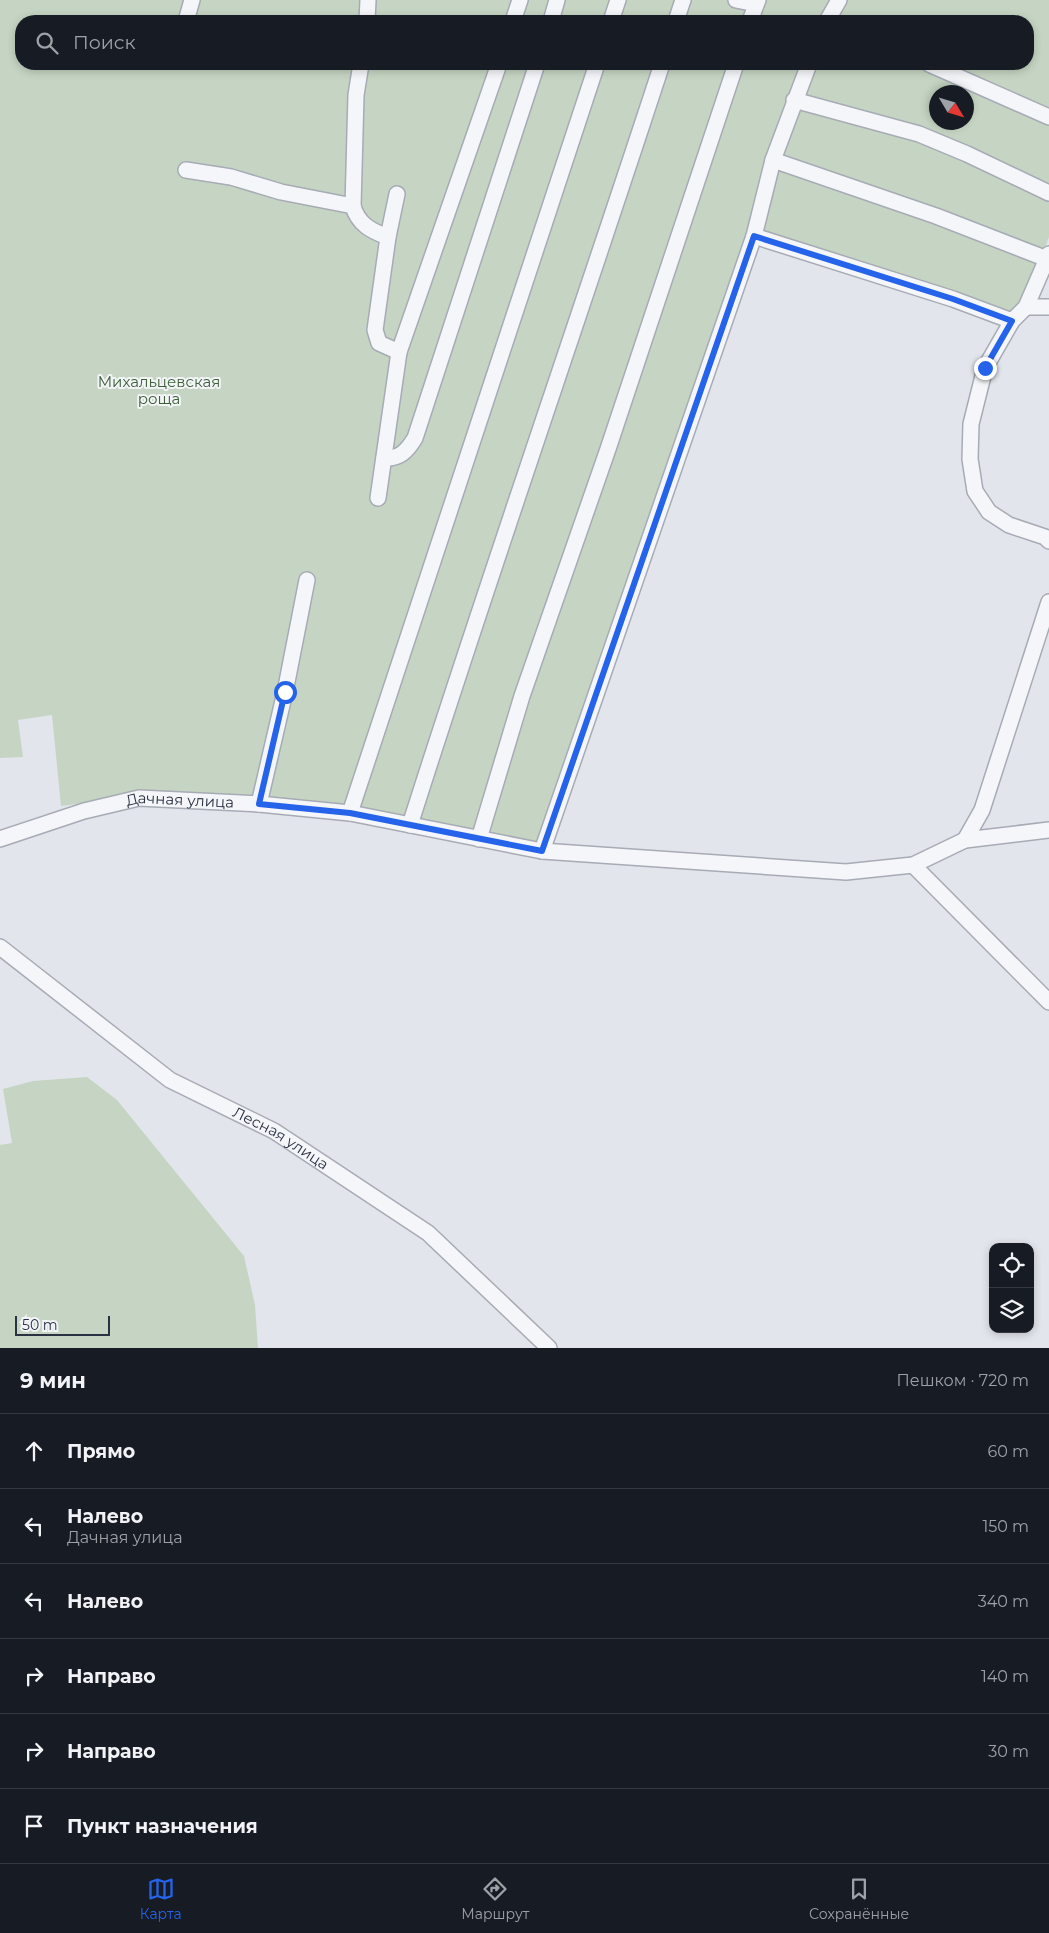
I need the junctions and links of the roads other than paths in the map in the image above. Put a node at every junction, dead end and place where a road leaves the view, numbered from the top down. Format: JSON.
{"nodes":[{"id":1,"x":192,"y":0,"type":"edge"},
{"id":2,"x":368,"y":0,"type":"edge"},
{"id":3,"x":520,"y":0,"type":"edge"},
{"id":4,"x":557,"y":0,"type":"edge"},
{"id":5,"x":618,"y":0,"type":"edge"},
{"id":6,"x":683,"y":0,"type":"edge"},
{"id":7,"x":736,"y":0,"type":"edge"},
{"id":8,"x":839,"y":0,"type":"edge"},
{"id":9,"x":757,"y":2,"type":"edge"},
{"id":10,"x":188,"y":15,"type":"edge"},
{"id":11,"x":367,"y":15,"type":"edge"},
{"id":12,"x":515,"y":15,"type":"edge"},
{"id":13,"x":552,"y":15,"type":"edge"},
{"id":14,"x":613,"y":15,"type":"edge"},
{"id":15,"x":678,"y":15,"type":"edge"},
{"id":16,"x":752,"y":15,"type":"edge"},
{"id":17,"x":832,"y":15,"type":"edge"},
{"id":18,"x":361,"y":70,"type":"edge"},
{"id":19,"x":496,"y":70,"type":"edge"},
{"id":20,"x":535,"y":70,"type":"edge"},
{"id":21,"x":595,"y":70,"type":"edge"},
{"id":22,"x":660,"y":70,"type":"edge"},
{"id":23,"x":734,"y":70,"type":"edge"},
{"id":24,"x":806,"y":70,"type":"edge"},
{"id":25,"x":943,"y":70,"type":"edge"},
{"id":26,"x":794,"y":100,"type":"junction"},
{"id":27,"x":1049,"y":117,"type":"edge"},
{"id":28,"x":772,"y":160,"type":"junction"},
{"id":29,"x":186,"y":170,"type":"dead end"},
{"id":30,"x":1049,"y":193,"type":"edge"},
{"id":31,"x":397,"y":194,"type":"dead end"},
{"id":32,"x":353,"y":206,"type":"junction"},
{"id":33,"x":754,"y":236,"type":"junction"},
{"id":34,"x":388,"y":237,"type":"junction"},
{"id":35,"x":1048,"y":257,"type":"edge"},
{"id":36,"x":1049,"y":307,"type":"edge"},
{"id":37,"x":1026,"y":308,"type":"junction"},
{"id":38,"x":1012,"y":321,"type":"junction"},
{"id":39,"x":399,"y":352,"type":"junction"},
{"id":40,"x":384,"y":458,"type":"junction"},
{"id":41,"x":378,"y":498,"type":"dead end"},
{"id":42,"x":1049,"y":541,"type":"edge"},
{"id":43,"x":307,"y":580,"type":"dead end"},
{"id":44,"x":1049,"y":602,"type":"edge"},
{"id":45,"x":259,"y":804,"type":"junction"},
{"id":46,"x":350,"y":813,"type":"junction"},
{"id":47,"x":410,"y":825,"type":"junction"},
{"id":48,"x":1049,"y":830,"type":"edge"},
{"id":49,"x":0,"y":839,"type":"edge"},
{"id":50,"x":479,"y":839,"type":"junction"},
{"id":51,"x":965,"y":840,"type":"junction"},
{"id":52,"x":542,"y":851,"type":"junction"},
{"id":53,"x":913,"y":865,"type":"junction"},
{"id":54,"x":0,"y":947,"type":"edge"},
{"id":55,"x":1049,"y":1002,"type":"edge"},
{"id":56,"x":549,"y":1348,"type":"edge"}],
"edges":[{"from":1,"to":10,"type":"street"},
{"from":2,"to":11,"type":"street"},
{"from":3,"to":12,"type":"street"},
{"from":4,"to":13,"type":"street"},
{"from":5,"to":14,"type":"street"},
{"from":6,"to":15,"type":"street"},
{"from":7,"to":9,"type":"street"},
{"from":8,"to":17,"type":"street"},
{"from":9,"to":16,"type":"street"},
{"from":18,"to":32,"type":"street"},
{"from":19,"to":39,"type":"street"},
{"from":20,"to":40,"type":"street"},
{"from":21,"to":46,"type":"street"},
{"from":22,"to":47,"type":"street"},
{"from":23,"to":50,"type":"street"},
{"from":24,"to":26,"type":"street"},
{"from":25,"to":27,"type":"street"},
{"from":26,"to":28,"type":"street"},
{"from":26,"to":30,"type":"street"},
{"from":28,"to":33,"type":"street"},
{"from":28,"to":35,"type":"street"},
{"from":29,"to":32,"type":"street"},
{"from":31,"to":34,"type":"street"},
{"from":32,"to":34,"type":"street"},
{"from":33,"to":38,"type":"street"},
{"from":33,"to":52,"type":"street"},
{"from":34,"to":39,"type":"street"},
{"from":35,"to":37,"type":"street"},
{"from":36,"to":37,"type":"street"},
{"from":37,"to":38,"type":"street"},
{"from":38,"to":42,"type":"street"},
{"from":39,"to":40,"type":"street"},
{"from":40,"to":41,"type":"street"},
{"from":43,"to":45,"type":"street"},
{"from":44,"to":51,"type":"street"},
{"from":45,"to":46,"type":"street","name":"Дачная улица"},
{"from":45,"to":49,"type":"street","name":"Дачная улица"},
{"from":46,"to":47,"type":"street","name":"Дачная улица"},
{"from":47,"to":50,"type":"street","name":"Дачная улица"},
{"from":48,"to":51,"type":"street","name":"Дачная улица"},
{"from":50,"to":52,"type":"street","name":"Дачная улица"},
{"from":51,"to":53,"type":"street","name":"Дачная улица"},
{"from":52,"to":53,"type":"street","name":"Дачная улица"},
{"from":53,"to":55,"type":"street"},
{"from":54,"to":56,"type":"street","name":"Лесная улица"}]}
